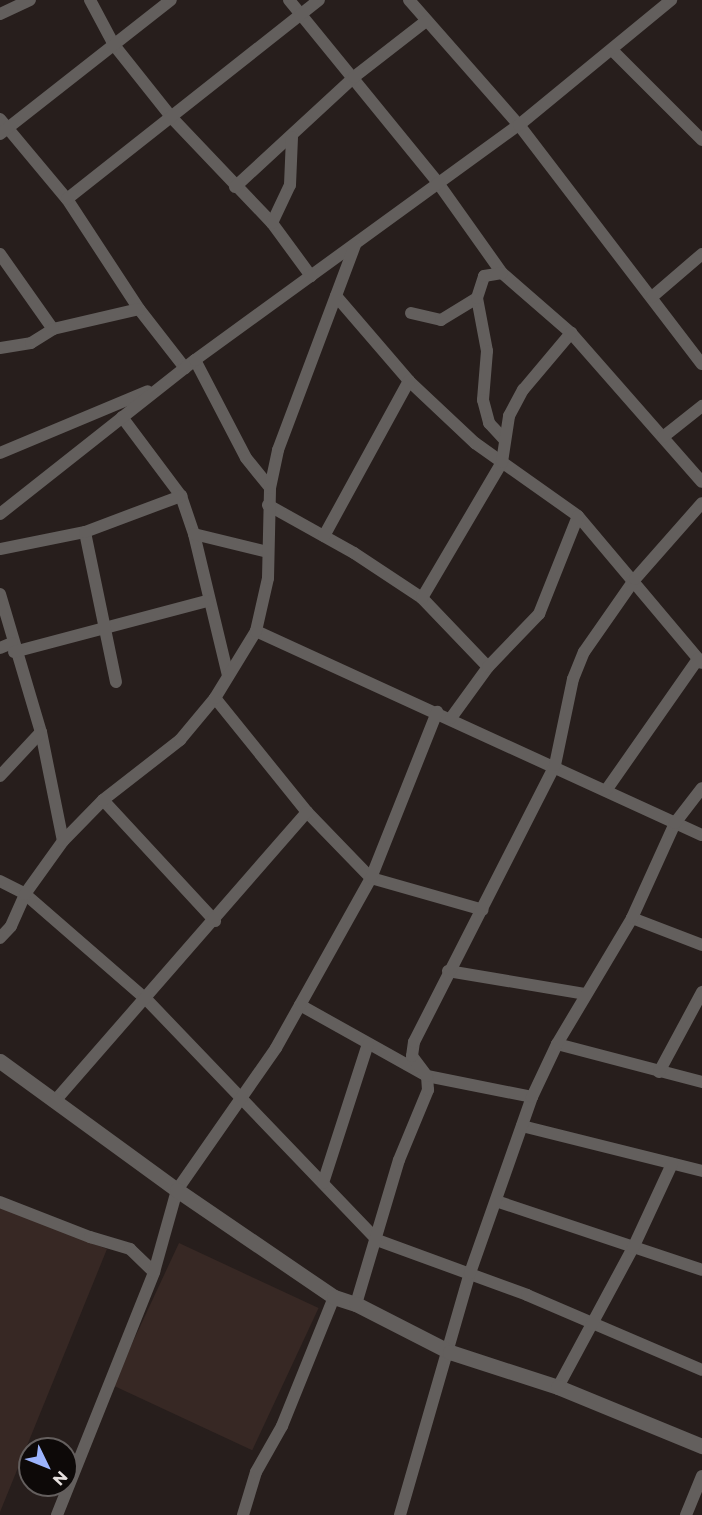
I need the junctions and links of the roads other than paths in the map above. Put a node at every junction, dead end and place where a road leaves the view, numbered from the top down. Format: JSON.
{"nodes":[{"id":1,"x":30,"y":0,"type":"edge"},
{"id":2,"x":90,"y":0,"type":"edge"},
{"id":3,"x":171,"y":0,"type":"edge"},
{"id":4,"x":289,"y":0,"type":"edge"},
{"id":5,"x":319,"y":0,"type":"edge"},
{"id":6,"x":409,"y":0,"type":"edge"},
{"id":7,"x":671,"y":0,"type":"edge"},
{"id":8,"x":0,"y":14,"type":"edge"},
{"id":9,"x":301,"y":15,"type":"junction"},
{"id":10,"x":425,"y":22,"type":"junction"},
{"id":11,"x":114,"y":45,"type":"junction"},
{"id":12,"x":613,"y":51,"type":"junction"},
{"id":13,"x":354,"y":77,"type":"junction"},
{"id":14,"x":172,"y":118,"type":"junction"},
{"id":15,"x":519,"y":125,"type":"junction"},
{"id":16,"x":2,"y":127,"type":"edge"},
{"id":17,"x":292,"y":137,"type":"junction"},
{"id":18,"x":702,"y":140,"type":"edge"},
{"id":19,"x":438,"y":183,"type":"junction"},
{"id":20,"x":235,"y":187,"type":"junction"},
{"id":21,"x":68,"y":199,"type":"junction"},
{"id":22,"x":272,"y":223,"type":"junction"},
{"id":23,"x":357,"y":241,"type":"junction"},
{"id":24,"x":0,"y":254,"type":"edge"},
{"id":25,"x":702,"y":254,"type":"edge"},
{"id":26,"x":502,"y":273,"type":"junction"},
{"id":27,"x":311,"y":276,"type":"junction"},
{"id":28,"x":336,"y":296,"type":"junction"},
{"id":29,"x":652,"y":297,"type":"junction"},
{"id":30,"x":477,"y":298,"type":"junction"},
{"id":31,"x":139,"y":309,"type":"junction"},
{"id":32,"x":411,"y":314,"type":"dead end"},
{"id":33,"x":53,"y":329,"type":"junction"},
{"id":34,"x":572,"y":333,"type":"junction"},
{"id":35,"x":0,"y":348,"type":"edge"},
{"id":36,"x":195,"y":360,"type":"junction"},
{"id":37,"x":702,"y":364,"type":"edge"},
{"id":38,"x":184,"y":368,"type":"junction"},
{"id":39,"x":408,"y":381,"type":"junction"},
{"id":40,"x":166,"y":384,"type":"junction"},
{"id":41,"x":702,"y":406,"type":"edge"},
{"id":42,"x":122,"y":417,"type":"junction"},
{"id":43,"x":663,"y":437,"type":"junction"},
{"id":44,"x":505,"y":440,"type":"junction"},
{"id":45,"x":0,"y":453,"type":"edge"},
{"id":46,"x":502,"y":462,"type":"junction"},
{"id":47,"x":702,"y":482,"type":"edge"},
{"id":48,"x":270,"y":488,"type":"junction"},
{"id":49,"x":180,"y":496,"type":"junction"},
{"id":50,"x":702,"y":503,"type":"edge"},
{"id":51,"x":268,"y":505,"type":"junction"},
{"id":52,"x":0,"y":514,"type":"edge"},
{"id":53,"x":578,"y":516,"type":"junction"},
{"id":54,"x":85,"y":532,"type":"junction"},
{"id":55,"x":194,"y":534,"type":"junction"},
{"id":56,"x":324,"y":536,"type":"junction"},
{"id":57,"x":0,"y":549,"type":"edge"},
{"id":58,"x":268,"y":552,"type":"junction"},
{"id":59,"x":635,"y":579,"type":"junction"},
{"id":60,"x":0,"y":594,"type":"edge"},
{"id":61,"x":422,"y":598,"type":"junction"},
{"id":62,"x":207,"y":601,"type":"junction"},
{"id":63,"x":105,"y":626,"type":"junction"},
{"id":64,"x":256,"y":631,"type":"junction"},
{"id":65,"x":9,"y":648,"type":"edge"},
{"id":66,"x":700,"y":661,"type":"edge"},
{"id":67,"x":488,"y":667,"type":"junction"},
{"id":68,"x":228,"y":676,"type":"junction"},
{"id":69,"x":116,"y":682,"type":"dead end"},
{"id":70,"x":215,"y":699,"type":"junction"},
{"id":71,"x":436,"y":712,"type":"junction"},
{"id":72,"x":451,"y":718,"type":"junction"},
{"id":73,"x":41,"y":732,"type":"junction"},
{"id":74,"x":555,"y":765,"type":"junction"},
{"id":75,"x":0,"y":776,"type":"edge"},
{"id":76,"x":702,"y":788,"type":"edge"},
{"id":77,"x":607,"y":789,"type":"junction"},
{"id":78,"x":104,"y":800,"type":"junction"},
{"id":79,"x":308,"y":812,"type":"junction"},
{"id":80,"x":675,"y":823,"type":"junction"},
{"id":81,"x":702,"y":835,"type":"edge"},
{"id":82,"x":63,"y":841,"type":"junction"},
{"id":83,"x":372,"y":878,"type":"junction"},
{"id":84,"x":0,"y":881,"type":"edge"},
{"id":85,"x":25,"y":894,"type":"junction"},
{"id":86,"x":483,"y":910,"type":"junction"},
{"id":87,"x":632,"y":918,"type":"junction"},
{"id":88,"x":214,"y":921,"type":"junction"},
{"id":89,"x":0,"y":938,"type":"edge"},
{"id":90,"x":702,"y":945,"type":"edge"},
{"id":91,"x":448,"y":971,"type":"junction"},
{"id":92,"x":702,"y":992,"type":"edge"},
{"id":93,"x":586,"y":994,"type":"junction"},
{"id":94,"x":147,"y":1000,"type":"junction"},
{"id":95,"x":300,"y":1005,"type":"junction"},
{"id":96,"x":368,"y":1044,"type":"junction"},
{"id":97,"x":557,"y":1044,"type":"junction"},
{"id":98,"x":0,"y":1061,"type":"edge"},
{"id":99,"x":659,"y":1072,"type":"junction"},
{"id":100,"x":427,"y":1076,"type":"junction"},
{"id":101,"x":702,"y":1082,"type":"edge"},
{"id":102,"x":532,"y":1097,"type":"junction"},
{"id":103,"x":244,"y":1098,"type":"junction"},
{"id":104,"x":54,"y":1102,"type":"junction"},
{"id":105,"x":522,"y":1126,"type":"junction"},
{"id":106,"x":672,"y":1164,"type":"junction"},
{"id":107,"x":702,"y":1171,"type":"edge"},
{"id":108,"x":323,"y":1183,"type":"junction"},
{"id":109,"x":177,"y":1190,"type":"junction"},
{"id":110,"x":496,"y":1201,"type":"junction"},
{"id":111,"x":0,"y":1202,"type":"edge"},
{"id":112,"x":377,"y":1240,"type":"junction"},
{"id":113,"x":633,"y":1248,"type":"junction"},
{"id":114,"x":702,"y":1270,"type":"edge"},
{"id":115,"x":154,"y":1272,"type":"junction"},
{"id":116,"x":470,"y":1273,"type":"junction"},
{"id":117,"x":334,"y":1297,"type":"junction"},
{"id":118,"x":356,"y":1304,"type":"junction"},
{"id":119,"x":592,"y":1323,"type":"junction"},
{"id":120,"x":450,"y":1352,"type":"junction"},
{"id":121,"x":702,"y":1370,"type":"edge"},
{"id":122,"x":558,"y":1387,"type":"junction"},
{"id":123,"x":702,"y":1446,"type":"edge"},
{"id":124,"x":702,"y":1476,"type":"edge"},
{"id":125,"x":57,"y":1515,"type":"edge"},
{"id":126,"x":243,"y":1515,"type":"edge"},
{"id":127,"x":400,"y":1515,"type":"edge"},
{"id":128,"x":686,"y":1515,"type":"edge"}],
"edges":[{"from":1,"to":8,"type":"street"},
{"from":2,"to":11,"type":"street"},
{"from":3,"to":11,"type":"street"},
{"from":4,"to":9,"type":"street"},
{"from":5,"to":9,"type":"street"},
{"from":6,"to":10,"type":"street"},
{"from":7,"to":12,"type":"street"},
{"from":9,"to":13,"type":"street"},
{"from":9,"to":14,"type":"street"},
{"from":10,"to":13,"type":"street"},
{"from":10,"to":15,"type":"street"},
{"from":11,"to":14,"type":"street"},
{"from":11,"to":16,"type":"street"},
{"from":12,"to":15,"type":"street"},
{"from":12,"to":18,"type":"street"},
{"from":13,"to":17,"type":"street"},
{"from":13,"to":19,"type":"street"},
{"from":14,"to":20,"type":"street"},
{"from":14,"to":21,"type":"street"},
{"from":15,"to":19,"type":"street"},
{"from":15,"to":29,"type":"street"},
{"from":16,"to":21,"type":"street"},
{"from":17,"to":20,"type":"street"},
{"from":17,"to":22,"type":"street"},
{"from":19,"to":23,"type":"street"},
{"from":19,"to":26,"type":"street"},
{"from":20,"to":22,"type":"street"},
{"from":21,"to":31,"type":"street"},
{"from":22,"to":27,"type":"street"},
{"from":23,"to":27,"type":"street"},
{"from":23,"to":28,"type":"street"},
{"from":24,"to":33,"type":"street"},
{"from":25,"to":29,"type":"street"},
{"from":26,"to":30,"type":"street"},
{"from":26,"to":34,"type":"street"},
{"from":27,"to":36,"type":"street"},
{"from":28,"to":39,"type":"street"},
{"from":28,"to":48,"type":"street"},
{"from":29,"to":37,"type":"street"},
{"from":30,"to":32,"type":"street"},
{"from":30,"to":44,"type":"street"},
{"from":31,"to":33,"type":"street"},
{"from":31,"to":38,"type":"street"},
{"from":33,"to":35,"type":"street"},
{"from":34,"to":43,"type":"street"},
{"from":34,"to":44,"type":"street"},
{"from":36,"to":38,"type":"street"},
{"from":36,"to":48,"type":"street"},
{"from":38,"to":40,"type":"street"},
{"from":39,"to":46,"type":"street"},
{"from":39,"to":56,"type":"street"},
{"from":40,"to":42,"type":"street"},
{"from":40,"to":45,"type":"street"},
{"from":41,"to":43,"type":"street"},
{"from":42,"to":49,"type":"street"},
{"from":42,"to":52,"type":"street"},
{"from":43,"to":47,"type":"street"},
{"from":44,"to":46,"type":"street"},
{"from":46,"to":53,"type":"street"},
{"from":46,"to":61,"type":"street"},
{"from":48,"to":51,"type":"street"},
{"from":49,"to":54,"type":"street"},
{"from":49,"to":55,"type":"street"},
{"from":50,"to":59,"type":"street"},
{"from":51,"to":56,"type":"street"},
{"from":51,"to":58,"type":"street"},
{"from":53,"to":59,"type":"street"},
{"from":53,"to":67,"type":"street"},
{"from":54,"to":57,"type":"street"},
{"from":54,"to":63,"type":"street"},
{"from":55,"to":58,"type":"street"},
{"from":55,"to":62,"type":"street"},
{"from":56,"to":61,"type":"street"},
{"from":58,"to":64,"type":"street"},
{"from":59,"to":66,"type":"street"},
{"from":59,"to":74,"type":"street"},
{"from":60,"to":65,"type":"street"},
{"from":61,"to":67,"type":"street"},
{"from":62,"to":63,"type":"street"},
{"from":62,"to":68,"type":"street"},
{"from":63,"to":65,"type":"street"},
{"from":63,"to":69,"type":"street"},
{"from":64,"to":68,"type":"street"},
{"from":64,"to":71,"type":"street"},
{"from":65,"to":73,"type":"street"},
{"from":66,"to":77,"type":"street"},
{"from":67,"to":72,"type":"street"},
{"from":68,"to":70,"type":"street"},
{"from":70,"to":78,"type":"street"},
{"from":70,"to":79,"type":"street"},
{"from":71,"to":72,"type":"street"},
{"from":71,"to":83,"type":"street"},
{"from":72,"to":74,"type":"street"},
{"from":73,"to":75,"type":"street"},
{"from":73,"to":82,"type":"street"},
{"from":74,"to":77,"type":"street"},
{"from":74,"to":86,"type":"street"},
{"from":76,"to":80,"type":"street"},
{"from":77,"to":80,"type":"street"},
{"from":78,"to":82,"type":"street"},
{"from":78,"to":88,"type":"street"},
{"from":79,"to":83,"type":"street"},
{"from":79,"to":88,"type":"street"},
{"from":80,"to":81,"type":"street"},
{"from":80,"to":87,"type":"street"},
{"from":82,"to":85,"type":"street"},
{"from":83,"to":86,"type":"street"},
{"from":83,"to":95,"type":"street"},
{"from":84,"to":85,"type":"street"},
{"from":85,"to":89,"type":"street"},
{"from":85,"to":94,"type":"street"},
{"from":86,"to":91,"type":"street"},
{"from":87,"to":90,"type":"street"},
{"from":87,"to":93,"type":"street"},
{"from":88,"to":94,"type":"street"},
{"from":91,"to":93,"type":"street"},
{"from":91,"to":100,"type":"street"},
{"from":92,"to":99,"type":"street"},
{"from":93,"to":97,"type":"street"},
{"from":94,"to":103,"type":"street"},
{"from":94,"to":104,"type":"street"},
{"from":95,"to":96,"type":"street"},
{"from":95,"to":103,"type":"street"},
{"from":96,"to":100,"type":"street"},
{"from":96,"to":108,"type":"street"},
{"from":97,"to":99,"type":"street"},
{"from":97,"to":102,"type":"street"},
{"from":98,"to":104,"type":"street"},
{"from":99,"to":101,"type":"street"},
{"from":100,"to":102,"type":"street"},
{"from":100,"to":112,"type":"street"},
{"from":102,"to":105,"type":"street"},
{"from":103,"to":108,"type":"street"},
{"from":103,"to":109,"type":"street"},
{"from":104,"to":109,"type":"street"},
{"from":105,"to":106,"type":"street"},
{"from":105,"to":110,"type":"street"},
{"from":106,"to":107,"type":"street"},
{"from":106,"to":113,"type":"street"},
{"from":108,"to":112,"type":"street"},
{"from":109,"to":115,"type":"street"},
{"from":109,"to":117,"type":"street"},
{"from":110,"to":113,"type":"street"},
{"from":110,"to":116,"type":"street"},
{"from":111,"to":115,"type":"street"},
{"from":112,"to":116,"type":"street"},
{"from":112,"to":118,"type":"street"},
{"from":113,"to":114,"type":"street"},
{"from":113,"to":119,"type":"street"},
{"from":115,"to":125,"type":"street"},
{"from":116,"to":119,"type":"street"},
{"from":116,"to":120,"type":"street"},
{"from":117,"to":118,"type":"street"},
{"from":117,"to":126,"type":"street"},
{"from":118,"to":120,"type":"street"},
{"from":119,"to":121,"type":"street"},
{"from":119,"to":122,"type":"street"},
{"from":120,"to":122,"type":"street"},
{"from":120,"to":127,"type":"street"},
{"from":122,"to":123,"type":"street"},
{"from":124,"to":128,"type":"street"}]}
